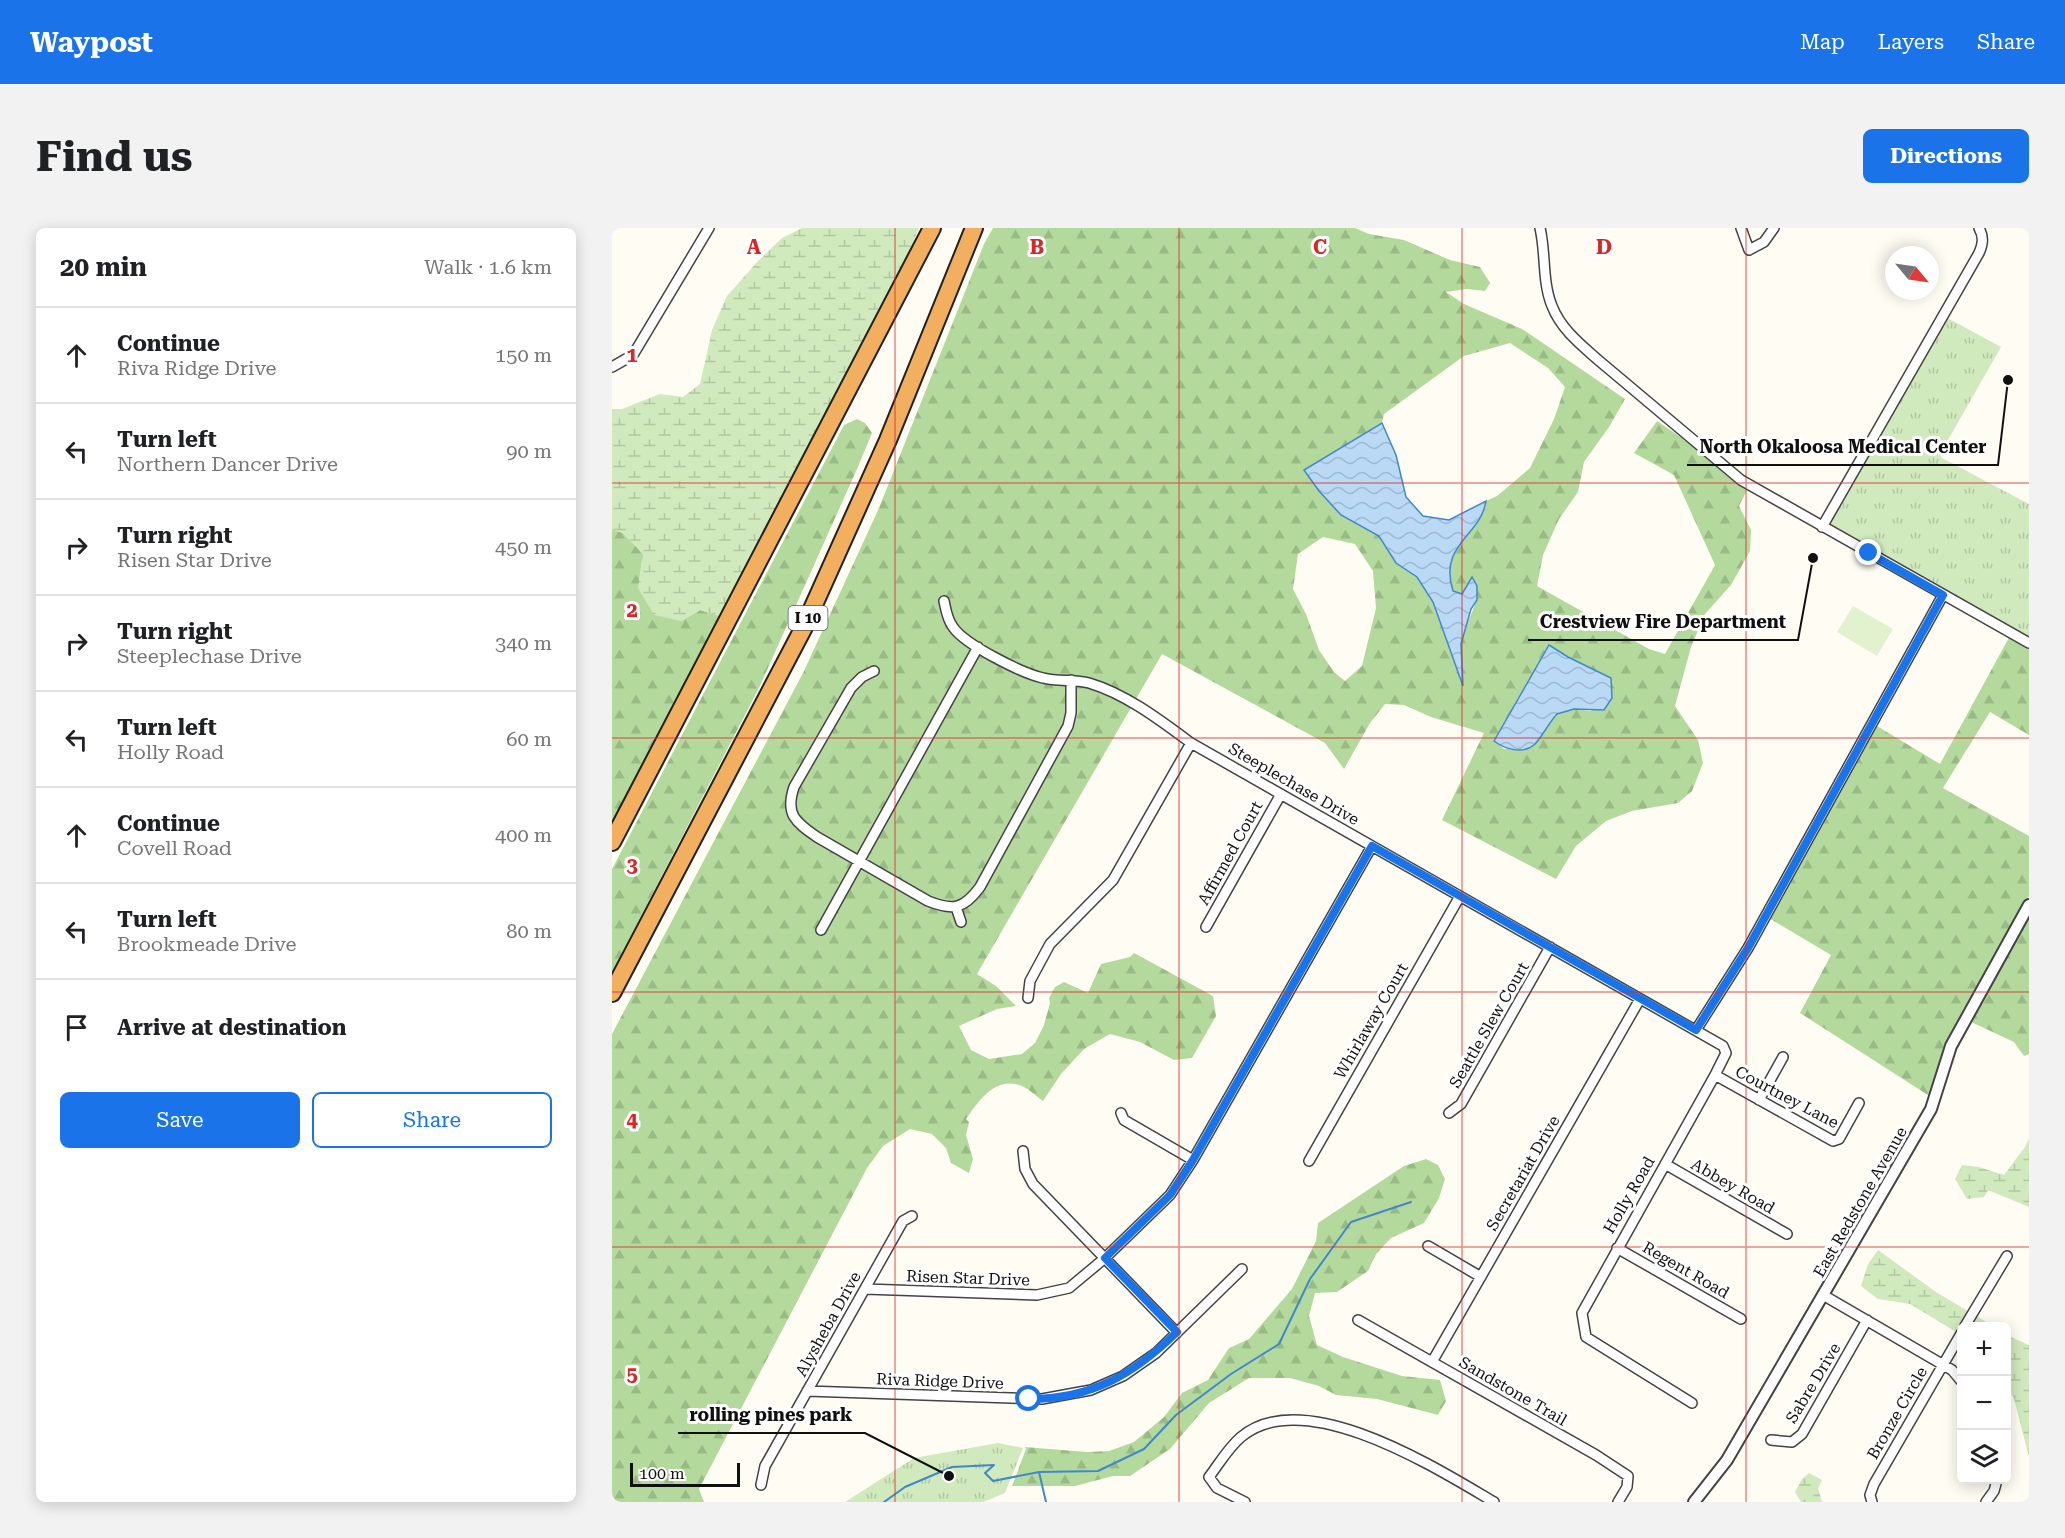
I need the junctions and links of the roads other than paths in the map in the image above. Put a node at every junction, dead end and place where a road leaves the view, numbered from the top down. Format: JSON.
{"nodes":[{"id":1,"x":709,"y":228,"type":"edge"},
{"id":2,"x":932,"y":228,"type":"edge"},
{"id":3,"x":974,"y":228,"type":"edge"},
{"id":4,"x":1540,"y":228,"type":"edge"},
{"id":5,"x":1741,"y":228,"type":"edge"},
{"id":6,"x":1774,"y":228,"type":"edge"},
{"id":7,"x":1979,"y":228,"type":"edge"},
{"id":8,"x":612,"y":367,"type":"edge"},
{"id":9,"x":1822,"y":527,"type":"junction"},
{"id":10,"x":1943,"y":595,"type":"junction"},
{"id":11,"x":944,"y":601,"type":"dead end"},
{"id":12,"x":2029,"y":643,"type":"edge"},
{"id":13,"x":978,"y":647,"type":"junction"},
{"id":14,"x":874,"y":671,"type":"dead end"},
{"id":15,"x":1071,"y":680,"type":"junction"},
{"id":16,"x":1191,"y":743,"type":"junction"},
{"id":17,"x":1281,"y":794,"type":"junction"},
{"id":18,"x":612,"y":842,"type":"edge"},
{"id":19,"x":1372,"y":846,"type":"junction"},
{"id":20,"x":859,"y":861,"type":"junction"},
{"id":21,"x":1460,"y":896,"type":"junction"},
{"id":22,"x":2029,"y":905,"type":"edge"},
{"id":23,"x":956,"y":907,"type":"junction"},
{"id":24,"x":961,"y":922,"type":"dead end"},
{"id":25,"x":1206,"y":927,"type":"dead end"},
{"id":26,"x":821,"y":930,"type":"dead end"},
{"id":27,"x":1550,"y":947,"type":"junction"},
{"id":28,"x":612,"y":993,"type":"edge"},
{"id":29,"x":1028,"y":998,"type":"dead end"},
{"id":30,"x":1640,"y":999,"type":"junction"},
{"id":31,"x":1696,"y":1030,"type":"junction"},
{"id":32,"x":1783,"y":1057,"type":"dead end"},
{"id":33,"x":1715,"y":1075,"type":"junction"},
{"id":34,"x":1759,"y":1100,"type":"junction"},
{"id":35,"x":1859,"y":1103,"type":"dead end"},
{"id":36,"x":1121,"y":1113,"type":"dead end"},
{"id":37,"x":1449,"y":1113,"type":"dead end"},
{"id":38,"x":1023,"y":1151,"type":"dead end"},
{"id":39,"x":1193,"y":1160,"type":"junction"},
{"id":40,"x":1309,"y":1161,"type":"dead end"},
{"id":41,"x":1665,"y":1164,"type":"junction"},
{"id":42,"x":912,"y":1216,"type":"dead end"},
{"id":43,"x":1787,"y":1234,"type":"dead end"},
{"id":44,"x":1428,"y":1246,"type":"dead end"},
{"id":45,"x":1617,"y":1248,"type":"junction"},
{"id":46,"x":2007,"y":1256,"type":"dead end"},
{"id":47,"x":1105,"y":1258,"type":"junction"},
{"id":48,"x":1242,"y":1269,"type":"dead end"},
{"id":49,"x":1481,"y":1277,"type":"junction"},
{"id":50,"x":864,"y":1289,"type":"junction"},
{"id":51,"x":1823,"y":1294,"type":"junction"},
{"id":52,"x":1741,"y":1319,"type":"dead end"},
{"id":53,"x":1358,"y":1320,"type":"dead end"},
{"id":54,"x":1867,"y":1320,"type":"junction"},
{"id":55,"x":1967,"y":1322,"type":"edge"},
{"id":56,"x":1177,"y":1332,"type":"junction"},
{"id":57,"x":1957,"y":1340,"type":"edge"},
{"id":58,"x":1432,"y":1362,"type":"junction"},
{"id":59,"x":1942,"y":1364,"type":"junction"},
{"id":60,"x":1958,"y":1376,"type":"edge"},
{"id":61,"x":807,"y":1391,"type":"junction"},
{"id":62,"x":1692,"y":1403,"type":"dead end"},
{"id":63,"x":1772,"y":1440,"type":"dead end"},
{"id":64,"x":1996,"y":1484,"type":"edge"},
{"id":65,"x":762,"y":1485,"type":"dead end"},
{"id":66,"x":1245,"y":1502,"type":"edge"},
{"id":67,"x":1494,"y":1502,"type":"edge"},
{"id":68,"x":1618,"y":1502,"type":"edge"},
{"id":69,"x":1694,"y":1502,"type":"edge"},
{"id":70,"x":1872,"y":1502,"type":"edge"},
{"id":71,"x":1986,"y":1502,"type":"edge"}],
"edges":[{"from":1,"to":8,"type":"street"},
{"from":2,"to":18,"type":"highway"},
{"from":3,"to":28,"type":"highway","number":"I 10"},
{"from":4,"to":9,"type":"street"},
{"from":5,"to":6,"type":"street"},
{"from":7,"to":9,"type":"street"},
{"from":9,"to":10,"type":"street"},
{"from":10,"to":12,"type":"street"},
{"from":10,"to":31,"type":"street"},
{"from":11,"to":13,"type":"street","name":"Steeplechase Drive"},
{"from":13,"to":15,"type":"street","name":"Steeplechase Drive"},
{"from":13,"to":20,"type":"street"},
{"from":14,"to":20,"type":"street"},
{"from":15,"to":16,"type":"street","name":"Steeplechase Drive"},
{"from":15,"to":23,"type":"street"},
{"from":16,"to":17,"type":"street","name":"Steeplechase Drive"},
{"from":16,"to":29,"type":"street"},
{"from":17,"to":19,"type":"street","name":"Steeplechase Drive"},
{"from":17,"to":25,"type":"street","name":"Affirmed Court"},
{"from":19,"to":21,"type":"street","name":"Steeplechase Drive"},
{"from":19,"to":39,"type":"street","name":"Risen Star Drive"},
{"from":20,"to":23,"type":"street"},
{"from":20,"to":26,"type":"street"},
{"from":21,"to":27,"type":"street","name":"Steeplechase Drive"},
{"from":21,"to":40,"type":"street","name":"Whirlaway Court"},
{"from":22,"to":51,"type":"street","name":"East Redstone Avenue"},
{"from":23,"to":24,"type":"street"},
{"from":27,"to":30,"type":"street","name":"Steeplechase Drive"},
{"from":27,"to":37,"type":"street","name":"Seattle Slew Court"},
{"from":30,"to":31,"type":"street","name":"Steeplechase Drive"},
{"from":30,"to":49,"type":"street","name":"Secretariat Drive"},
{"from":31,"to":33,"type":"street","name":"Holly Road"},
{"from":32,"to":34,"type":"street"},
{"from":33,"to":34,"type":"street","name":"Courtney Lane"},
{"from":33,"to":41,"type":"street","name":"Holly Road"},
{"from":34,"to":35,"type":"street","name":"Courtney Lane"},
{"from":36,"to":39,"type":"street"},
{"from":38,"to":47,"type":"street"},
{"from":39,"to":47,"type":"street","name":"Risen Star Drive"},
{"from":41,"to":43,"type":"street","name":"Abbey Road"},
{"from":41,"to":45,"type":"street","name":"Holly Road"},
{"from":42,"to":50,"type":"street","name":"Alysheba Drive"},
{"from":44,"to":49,"type":"street"},
{"from":45,"to":52,"type":"street","name":"Regent Road"},
{"from":45,"to":62,"type":"street","name":"Holly Road"},
{"from":46,"to":55,"type":"street"},
{"from":47,"to":50,"type":"street","name":"Risen Star Drive"},
{"from":47,"to":56,"type":"street"},
{"from":48,"to":56,"type":"street","name":"Riva Ridge Drive"},
{"from":49,"to":58,"type":"street","name":"Secretariat Drive"},
{"from":50,"to":61,"type":"street","name":"Alysheba Drive"},
{"from":51,"to":54,"type":"street"},
{"from":51,"to":69,"type":"street","name":"East Redstone Avenue"},
{"from":53,"to":58,"type":"street","name":"Sandstone Trail"},
{"from":54,"to":59,"type":"street"},
{"from":54,"to":63,"type":"street","name":"Sabre Drive"},
{"from":56,"to":61,"type":"street","name":"Riva Ridge Drive"},
{"from":57,"to":59,"type":"street"},
{"from":58,"to":68,"type":"street","name":"Sandstone Trail"},
{"from":59,"to":60,"type":"street","name":"Bronze Circle"},
{"from":59,"to":70,"type":"street","name":"Bronze Circle"},
{"from":61,"to":65,"type":"street","name":"Alysheba Drive"},
{"from":64,"to":71,"type":"street"},
{"from":66,"to":67,"type":"street"}]}
